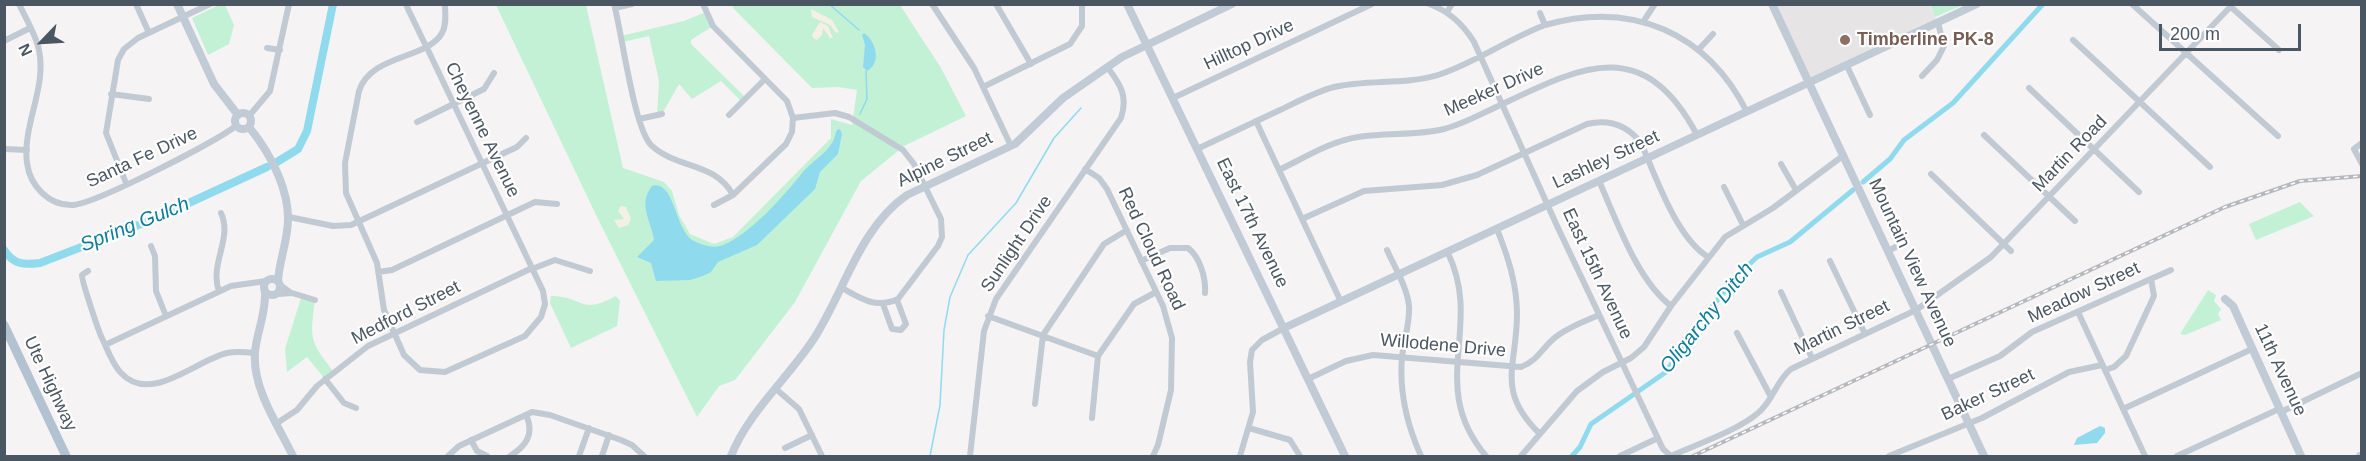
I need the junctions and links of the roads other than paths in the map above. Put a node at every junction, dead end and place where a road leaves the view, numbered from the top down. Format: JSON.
{"nodes":[{"id":1,"x":19,"y":4,"type":"edge"},
{"id":2,"x":136,"y":4,"type":"edge"},
{"id":3,"x":177,"y":4,"type":"edge"},
{"id":4,"x":210,"y":4,"type":"edge"},
{"id":5,"x":289,"y":4,"type":"edge"},
{"id":6,"x":406,"y":4,"type":"edge"},
{"id":7,"x":445,"y":4,"type":"edge"},
{"id":8,"x":632,"y":4,"type":"edge"},
{"id":9,"x":703,"y":4,"type":"edge"},
{"id":10,"x":932,"y":4,"type":"edge"},
{"id":11,"x":996,"y":4,"type":"edge"},
{"id":12,"x":1082,"y":4,"type":"edge"},
{"id":13,"x":1127,"y":4,"type":"edge"},
{"id":14,"x":1232,"y":4,"type":"edge"},
{"id":15,"x":1372,"y":4,"type":"edge"},
{"id":16,"x":1429,"y":4,"type":"edge"},
{"id":17,"x":1452,"y":4,"type":"edge"},
{"id":18,"x":1655,"y":4,"type":"edge"},
{"id":19,"x":1772,"y":4,"type":"edge"},
{"id":20,"x":1977,"y":4,"type":"edge"},
{"id":21,"x":2132,"y":4,"type":"edge"},
{"id":22,"x":615,"y":6,"type":"edge"},
{"id":23,"x":2232,"y":6,"type":"edge"},
{"id":24,"x":1358,"y":7,"type":"edge"},
{"id":25,"x":1446,"y":12,"type":"junction"},
{"id":26,"x":1540,"y":13,"type":"dead end"},
{"id":27,"x":183,"y":17,"type":"junction"},
{"id":28,"x":1645,"y":19,"type":"junction"},
{"id":29,"x":1938,"y":23,"type":"junction"},
{"id":30,"x":1545,"y":25,"type":"junction"},
{"id":31,"x":30,"y":28,"type":"junction"},
{"id":32,"x":149,"y":33,"type":"junction"},
{"id":33,"x":1713,"y":34,"type":"dead end"},
{"id":34,"x":4,"y":40,"type":"edge"},
{"id":35,"x":2073,"y":40,"type":"dead end"},
{"id":36,"x":1147,"y":44,"type":"junction"},
{"id":37,"x":425,"y":45,"type":"junction"},
{"id":38,"x":267,"y":48,"type":"dead end"},
{"id":39,"x":1700,"y":48,"type":"junction"},
{"id":40,"x":280,"y":50,"type":"junction"},
{"id":41,"x":2278,"y":50,"type":"dead end"},
{"id":42,"x":2186,"y":53,"type":"junction"},
{"id":43,"x":1480,"y":55,"type":"junction"},
{"id":44,"x":1031,"y":64,"type":"junction"},
{"id":45,"x":1846,"y":66,"type":"junction"},
{"id":46,"x":1108,"y":68,"type":"junction"},
{"id":47,"x":494,"y":73,"type":"dead end"},
{"id":48,"x":1922,"y":76,"type":"dead end"},
{"id":49,"x":765,"y":79,"type":"junction"},
{"id":50,"x":1810,"y":83,"type":"junction"},
{"id":51,"x":983,"y":87,"type":"junction"},
{"id":52,"x":2029,"y":88,"type":"dead end"},
{"id":53,"x":111,"y":94,"type":"junction"},
{"id":54,"x":1173,"y":98,"type":"junction"},
{"id":55,"x":149,"y":99,"type":"dead end"},
{"id":56,"x":2139,"y":103,"type":"junction"},
{"id":57,"x":453,"y":104,"type":"junction"},
{"id":58,"x":1502,"y":104,"type":"junction"},
{"id":59,"x":1747,"y":112,"type":"junction"},
{"id":60,"x":662,"y":114,"type":"dead end"},
{"id":61,"x":238,"y":115,"type":"junction"},
{"id":62,"x":729,"y":115,"type":"dead end"},
{"id":63,"x":1870,"y":115,"type":"dead end"},
{"id":64,"x":249,"y":116,"type":"junction"},
{"id":65,"x":793,"y":118,"type":"junction"},
{"id":66,"x":639,"y":119,"type":"junction"},
{"id":67,"x":1256,"y":121,"type":"junction"},
{"id":68,"x":417,"y":122,"type":"dead end"},
{"id":69,"x":236,"y":126,"type":"junction"},
{"id":70,"x":249,"y":127,"type":"junction"},
{"id":71,"x":1698,"y":135,"type":"junction"},
{"id":72,"x":1984,"y":135,"type":"dead end"},
{"id":73,"x":2278,"y":136,"type":"dead end"},
{"id":74,"x":526,"y":138,"type":"dead end"},
{"id":75,"x":2361,"y":143,"type":"edge"},
{"id":76,"x":1011,"y":146,"type":"junction"},
{"id":77,"x":4,"y":149,"type":"edge"},
{"id":78,"x":1197,"y":149,"type":"junction"},
{"id":79,"x":27,"y":150,"type":"junction"},
{"id":80,"x":2095,"y":150,"type":"junction"},
{"id":81,"x":1524,"y":154,"type":"junction"},
{"id":82,"x":1844,"y":155,"type":"junction"},
{"id":83,"x":1648,"y":158,"type":"junction"},
{"id":84,"x":482,"y":163,"type":"junction"},
{"id":85,"x":1781,"y":164,"type":"dead end"},
{"id":86,"x":2361,"y":164,"type":"edge"},
{"id":87,"x":2210,"y":167,"type":"dead end"},
{"id":88,"x":1085,"y":170,"type":"junction"},
{"id":89,"x":1279,"y":170,"type":"junction"},
{"id":90,"x":1931,"y":174,"type":"dead end"},
{"id":91,"x":1599,"y":181,"type":"junction"},
{"id":92,"x":126,"y":183,"type":"junction"},
{"id":93,"x":925,"y":187,"type":"junction"},
{"id":94,"x":1724,"y":187,"type":"dead end"},
{"id":95,"x":1796,"y":190,"type":"junction"},
{"id":96,"x":2139,"y":192,"type":"dead end"},
{"id":97,"x":734,"y":195,"type":"junction"},
{"id":98,"x":2049,"y":196,"type":"junction"},
{"id":99,"x":557,"y":204,"type":"dead end"},
{"id":100,"x":714,"y":205,"type":"dead end"},
{"id":101,"x":1548,"y":205,"type":"junction"},
{"id":102,"x":221,"y":213,"type":"dead end"},
{"id":103,"x":507,"y":215,"type":"junction"},
{"id":104,"x":289,"y":217,"type":"junction"},
{"id":105,"x":1302,"y":219,"type":"junction"},
{"id":106,"x":2075,"y":221,"type":"dead end"},
{"id":107,"x":358,"y":222,"type":"junction"},
{"id":108,"x":1743,"y":225,"type":"junction"},
{"id":109,"x":1497,"y":229,"type":"junction"},
{"id":110,"x":1127,"y":230,"type":"junction"},
{"id":111,"x":1905,"y":243,"type":"dead end"},
{"id":112,"x":2004,"y":244,"type":"junction"},
{"id":113,"x":151,"y":246,"type":"dead end"},
{"id":114,"x":1387,"y":250,"type":"dead end"},
{"id":115,"x":1888,"y":251,"type":"junction"},
{"id":116,"x":2011,"y":251,"type":"dead end"},
{"id":117,"x":1448,"y":253,"type":"junction"},
{"id":118,"x":1708,"y":257,"type":"junction"},
{"id":119,"x":1141,"y":261,"type":"junction"},
{"id":120,"x":1830,"y":261,"type":"dead end"},
{"id":121,"x":532,"y":268,"type":"junction"},
{"id":122,"x":2171,"y":270,"type":"dead end"},
{"id":123,"x":88,"y":271,"type":"dead end"},
{"id":124,"x":590,"y":271,"type":"dead end"},
{"id":125,"x":378,"y":272,"type":"junction"},
{"id":126,"x":1399,"y":275,"type":"junction"},
{"id":127,"x":2151,"y":279,"type":"junction"},
{"id":128,"x":272,"y":287,"type":"junction"},
{"id":129,"x":842,"y":288,"type":"junction"},
{"id":130,"x":219,"y":291,"type":"junction"},
{"id":131,"x":1781,"y":291,"type":"dead end"},
{"id":132,"x":1156,"y":292,"type":"junction"},
{"id":133,"x":1205,"y":293,"type":"dead end"},
{"id":134,"x":2225,"y":299,"type":"dead end"},
{"id":135,"x":315,"y":300,"type":"dead end"},
{"id":136,"x":897,"y":300,"type":"junction"},
{"id":137,"x":1341,"y":302,"type":"junction"},
{"id":138,"x":883,"y":304,"type":"junction"},
{"id":139,"x":1671,"y":306,"type":"junction"},
{"id":140,"x":1916,"y":310,"type":"junction"},
{"id":141,"x":2078,"y":312,"type":"junction"},
{"id":142,"x":1599,"y":315,"type":"junction"},
{"id":143,"x":166,"y":316,"type":"junction"},
{"id":144,"x":988,"y":316,"type":"junction"},
{"id":145,"x":4,"y":325,"type":"edge"},
{"id":146,"x":1284,"y":328,"type":"junction"},
{"id":147,"x":1737,"y":333,"type":"dead end"},
{"id":148,"x":394,"y":334,"type":"junction"},
{"id":149,"x":1864,"y":334,"type":"junction"},
{"id":150,"x":1043,"y":335,"type":"junction"},
{"id":151,"x":105,"y":345,"type":"junction"},
{"id":152,"x":1245,"y":346,"type":"dead end"},
{"id":153,"x":2252,"y":349,"type":"junction"},
{"id":154,"x":1252,"y":351,"type":"junction"},
{"id":155,"x":255,"y":353,"type":"junction"},
{"id":156,"x":1098,"y":356,"type":"junction"},
{"id":157,"x":1402,"y":357,"type":"junction"},
{"id":158,"x":1812,"y":358,"type":"junction"},
{"id":159,"x":1456,"y":362,"type":"junction"},
{"id":160,"x":1623,"y":363,"type":"junction"},
{"id":161,"x":1511,"y":367,"type":"junction"},
{"id":162,"x":2103,"y":367,"type":"junction"},
{"id":163,"x":2361,"y":373,"type":"edge"},
{"id":164,"x":325,"y":379,"type":"junction"},
{"id":165,"x":1308,"y":379,"type":"junction"},
{"id":166,"x":1948,"y":379,"type":"junction"},
{"id":167,"x":776,"y":389,"type":"junction"},
{"id":168,"x":1771,"y":397,"type":"junction"},
{"id":169,"x":1035,"y":404,"type":"dead end"},
{"id":170,"x":356,"y":408,"type":"dead end"},
{"id":171,"x":2123,"y":410,"type":"junction"},
{"id":172,"x":2280,"y":410,"type":"junction"},
{"id":173,"x":1245,"y":411,"type":"dead end"},
{"id":174,"x":1253,"y":412,"type":"junction"},
{"id":175,"x":526,"y":415,"type":"junction"},
{"id":176,"x":1092,"y":418,"type":"dead end"},
{"id":177,"x":277,"y":423,"type":"junction"},
{"id":178,"x":1968,"y":423,"type":"junction"},
{"id":179,"x":589,"y":428,"type":"junction"},
{"id":180,"x":1249,"y":428,"type":"junction"},
{"id":181,"x":1540,"y":434,"type":"junction"},
{"id":182,"x":609,"y":435,"type":"junction"},
{"id":183,"x":812,"y":435,"type":"junction"},
{"id":184,"x":1658,"y":438,"type":"junction"},
{"id":185,"x":471,"y":440,"type":"junction"},
{"id":186,"x":785,"y":448,"type":"dead end"},
{"id":187,"x":1668,"y":455,"type":"edge"},
{"id":188,"x":66,"y":456,"type":"edge"},
{"id":189,"x":293,"y":456,"type":"edge"},
{"id":190,"x":448,"y":456,"type":"edge"},
{"id":191,"x":487,"y":456,"type":"edge"},
{"id":192,"x":510,"y":456,"type":"edge"},
{"id":193,"x":579,"y":456,"type":"edge"},
{"id":194,"x":602,"y":456,"type":"edge"},
{"id":195,"x":644,"y":456,"type":"edge"},
{"id":196,"x":731,"y":456,"type":"edge"},
{"id":197,"x":822,"y":456,"type":"edge"},
{"id":198,"x":970,"y":456,"type":"edge"},
{"id":199,"x":1153,"y":456,"type":"edge"},
{"id":200,"x":1240,"y":456,"type":"edge"},
{"id":201,"x":1300,"y":456,"type":"edge"},
{"id":202,"x":1345,"y":456,"type":"edge"},
{"id":203,"x":1421,"y":456,"type":"edge"},
{"id":204,"x":1486,"y":456,"type":"edge"},
{"id":205,"x":1521,"y":456,"type":"edge"},
{"id":206,"x":1620,"y":456,"type":"edge"},
{"id":207,"x":1889,"y":456,"type":"edge"},
{"id":208,"x":1984,"y":456,"type":"edge"},
{"id":209,"x":2145,"y":456,"type":"edge"},
{"id":210,"x":2177,"y":456,"type":"edge"},
{"id":211,"x":2301,"y":456,"type":"edge"}],
"edges":[{"from":1,"to":31,"type":"street","name":"Santa Fe Drive"},
{"from":2,"to":32,"type":"street"},
{"from":3,"to":27,"type":"street"},
{"from":4,"to":27,"type":"street"},
{"from":5,"to":40,"type":"street"},
{"from":6,"to":37,"type":"street","name":"Cheyenne Avenue"},
{"from":7,"to":37,"type":"street"},
{"from":8,"to":22,"type":"street"},
{"from":9,"to":49,"type":"street"},
{"from":10,"to":51,"type":"street"},
{"from":11,"to":44,"type":"street"},
{"from":12,"to":44,"type":"street"},
{"from":13,"to":36,"type":"street","name":"East 17th Avenue"},
{"from":14,"to":36,"type":"street","name":"Alpine Street"},
{"from":15,"to":24,"type":"street","name":"Hilltop Drive"},
{"from":16,"to":25,"type":"street"},
{"from":17,"to":25,"type":"street"},
{"from":18,"to":28,"type":"street"},
{"from":19,"to":50,"type":"street","name":"Mountain View Avenue"},
{"from":20,"to":29,"type":"street","name":"Lashley Street"},
{"from":21,"to":42,"type":"street"},
{"from":22,"to":66,"type":"street"},
{"from":23,"to":41,"type":"street"},
{"from":23,"to":42,"type":"street","name":"Martin Road"},
{"from":24,"to":54,"type":"street","name":"Hilltop Drive"},
{"from":25,"to":43,"type":"street","name":"East 15th Avenue"},
{"from":26,"to":30,"type":"street"},
{"from":27,"to":32,"type":"street"},
{"from":27,"to":61,"type":"street"},
{"from":28,"to":30,"type":"street"},
{"from":28,"to":39,"type":"street"},
{"from":29,"to":45,"type":"street","name":"Lashley Street"},
{"from":29,"to":48,"type":"street"},
{"from":30,"to":43,"type":"street"},
{"from":31,"to":34,"type":"street"},
{"from":31,"to":79,"type":"street","name":"Santa Fe Drive"},
{"from":32,"to":53,"type":"street"},
{"from":33,"to":39,"type":"street"},
{"from":35,"to":56,"type":"street"},
{"from":36,"to":46,"type":"street","name":"Alpine Street"},
{"from":36,"to":54,"type":"street","name":"East 17th Avenue"},
{"from":37,"to":57,"type":"street","name":"Cheyenne Avenue"},
{"from":37,"to":107,"type":"street"},
{"from":38,"to":40,"type":"street"},
{"from":39,"to":59,"type":"street"},
{"from":40,"to":64,"type":"street"},
{"from":42,"to":56,"type":"street","name":"Martin Road"},
{"from":42,"to":73,"type":"street"},
{"from":43,"to":58,"type":"street","name":"East 15th Avenue"},
{"from":43,"to":67,"type":"street"},
{"from":44,"to":51,"type":"street"},
{"from":45,"to":50,"type":"street","name":"Lashley Street"},
{"from":45,"to":63,"type":"street"},
{"from":46,"to":76,"type":"street","name":"Alpine Street"},
{"from":46,"to":88,"type":"street","name":"Sunlight Drive"},
{"from":47,"to":57,"type":"street"},
{"from":49,"to":62,"type":"street"},
{"from":49,"to":65,"type":"street"},
{"from":50,"to":59,"type":"street","name":"Lashley Street"},
{"from":50,"to":82,"type":"street","name":"Mountain View Avenue"},
{"from":51,"to":76,"type":"street"},
{"from":52,"to":80,"type":"street"},
{"from":53,"to":55,"type":"street"},
{"from":53,"to":92,"type":"street"},
{"from":54,"to":78,"type":"street","name":"East 17th Avenue"},
{"from":56,"to":80,"type":"street","name":"Martin Road"},
{"from":56,"to":87,"type":"street"},
{"from":57,"to":68,"type":"street"},
{"from":57,"to":84,"type":"street","name":"Cheyenne Avenue"},
{"from":58,"to":71,"type":"street","name":"Meeker Drive"},
{"from":58,"to":81,"type":"street","name":"East 15th Avenue"},
{"from":58,"to":89,"type":"street","name":"Meeker Drive"},
{"from":59,"to":71,"type":"street","name":"Lashley Street"},
{"from":60,"to":66,"type":"street"},
{"from":61,"to":64,"type":"street"},
{"from":61,"to":69,"type":"street"},
{"from":64,"to":70,"type":"street"},
{"from":65,"to":93,"type":"street"},
{"from":65,"to":97,"type":"street"},
{"from":66,"to":97,"type":"street"},
{"from":67,"to":78,"type":"street"},
{"from":67,"to":89,"type":"street"},
{"from":69,"to":70,"type":"street"},
{"from":69,"to":92,"type":"street","name":"Santa Fe Drive"},
{"from":70,"to":104,"type":"street"},
{"from":71,"to":83,"type":"street","name":"Lashley Street"},
{"from":72,"to":98,"type":"street"},
{"from":74,"to":84,"type":"street"},
{"from":75,"to":86,"type":"street"},
{"from":76,"to":93,"type":"street","name":"Alpine Street"},
{"from":77,"to":79,"type":"street"},
{"from":78,"to":146,"type":"street","name":"East 17th Avenue"},
{"from":79,"to":92,"type":"street","name":"Santa Fe Drive"},
{"from":80,"to":96,"type":"street"},
{"from":80,"to":98,"type":"street","name":"Martin Road"},
{"from":81,"to":83,"type":"street"},
{"from":81,"to":101,"type":"street","name":"East 15th Avenue"},
{"from":81,"to":105,"type":"street"},
{"from":82,"to":95,"type":"street"},
{"from":82,"to":115,"type":"street","name":"Mountain View Avenue"},
{"from":83,"to":91,"type":"street","name":"Lashley Street"},
{"from":83,"to":118,"type":"street"},
{"from":84,"to":103,"type":"street","name":"Cheyenne Avenue"},
{"from":84,"to":107,"type":"street"},
{"from":85,"to":95,"type":"street"},
{"from":88,"to":110,"type":"street","name":"Red Cloud Road"},
{"from":88,"to":144,"type":"street","name":"Sunlight Drive"},
{"from":89,"to":105,"type":"street"},
{"from":90,"to":112,"type":"street"},
{"from":91,"to":101,"type":"street","name":"Lashley Street"},
{"from":91,"to":139,"type":"street"},
{"from":93,"to":129,"type":"street","name":"Alpine Street"},
{"from":93,"to":136,"type":"street"},
{"from":94,"to":108,"type":"street"},
{"from":95,"to":108,"type":"street"},
{"from":97,"to":100,"type":"street"},
{"from":98,"to":106,"type":"street"},
{"from":98,"to":112,"type":"street","name":"Martin Road"},
{"from":99,"to":103,"type":"street"},
{"from":101,"to":109,"type":"street","name":"Lashley Street"},
{"from":101,"to":142,"type":"street","name":"East 15th Avenue"},
{"from":102,"to":130,"type":"street"},
{"from":103,"to":121,"type":"street","name":"Cheyenne Avenue"},
{"from":103,"to":125,"type":"street"},
{"from":104,"to":107,"type":"street"},
{"from":104,"to":128,"type":"street"},
{"from":105,"to":137,"type":"street"},
{"from":107,"to":125,"type":"street"},
{"from":108,"to":118,"type":"street"},
{"from":109,"to":117,"type":"street","name":"Lashley Street"},
{"from":109,"to":161,"type":"street"},
{"from":110,"to":119,"type":"street","name":"Red Cloud Road"},
{"from":110,"to":150,"type":"street"},
{"from":111,"to":115,"type":"street"},
{"from":112,"to":116,"type":"street"},
{"from":112,"to":140,"type":"street","name":"Martin Road"},
{"from":113,"to":143,"type":"street"},
{"from":114,"to":126,"type":"street"},
{"from":115,"to":140,"type":"street","name":"Mountain View Avenue"},
{"from":117,"to":126,"type":"street","name":"Lashley Street"},
{"from":117,"to":159,"type":"street"},
{"from":118,"to":139,"type":"street"},
{"from":119,"to":132,"type":"street","name":"Red Cloud Road"},
{"from":119,"to":133,"type":"street"},
{"from":120,"to":149,"type":"street"},
{"from":121,"to":124,"type":"street","name":"Medford Street"},
{"from":121,"to":148,"type":"street","name":"Medford Street"},
{"from":121,"to":148,"type":"street","name":"Cheyenne Avenue"},
{"from":122,"to":127,"type":"street","name":"Meadow Street"},
{"from":123,"to":151,"type":"street"},
{"from":125,"to":148,"type":"street"},
{"from":126,"to":137,"type":"street","name":"Lashley Street"},
{"from":126,"to":157,"type":"street"},
{"from":127,"to":141,"type":"street","name":"Meadow Street"},
{"from":127,"to":162,"type":"street"},
{"from":128,"to":130,"type":"street"},
{"from":128,"to":135,"type":"street"},
{"from":128,"to":155,"type":"street"},
{"from":129,"to":138,"type":"street"},
{"from":129,"to":167,"type":"street","name":"Alpine Street"},
{"from":130,"to":143,"type":"street"},
{"from":131,"to":158,"type":"street"},
{"from":132,"to":156,"type":"street"},
{"from":132,"to":199,"type":"street","name":"Red Cloud Road"},
{"from":134,"to":153,"type":"street","name":"11th Avenue"},
{"from":136,"to":138,"type":"street"},
{"from":136,"to":138,"type":"street"},
{"from":137,"to":146,"type":"street","name":"Lashley Street"},
{"from":139,"to":160,"type":"street"},
{"from":140,"to":149,"type":"street","name":"Martin Street"},
{"from":140,"to":166,"type":"street","name":"Mountain View Avenue"},
{"from":141,"to":162,"type":"street"},
{"from":141,"to":166,"type":"street","name":"Meadow Street"},
{"from":142,"to":160,"type":"street","name":"East 15th Avenue"},
{"from":142,"to":161,"type":"street","name":"Willodene Drive"},
{"from":143,"to":151,"type":"street"},
{"from":144,"to":150,"type":"street"},
{"from":144,"to":198,"type":"street","name":"Sunlight Drive"},
{"from":145,"to":188,"type":"main road","name":"Ute Highway"},
{"from":146,"to":154,"type":"street","name":"Lashley Street"},
{"from":146,"to":165,"type":"street","name":"East 17th Avenue"},
{"from":147,"to":168,"type":"street"},
{"from":148,"to":164,"type":"street","name":"Medford Street"},
{"from":149,"to":158,"type":"street","name":"Martin Street"},
{"from":150,"to":156,"type":"street"},
{"from":150,"to":169,"type":"street"},
{"from":151,"to":155,"type":"street"},
{"from":152,"to":154,"type":"street"},
{"from":153,"to":171,"type":"street"},
{"from":153,"to":172,"type":"street","name":"11th Avenue"},
{"from":154,"to":174,"type":"street"},
{"from":155,"to":177,"type":"street"},
{"from":156,"to":176,"type":"street"},
{"from":157,"to":159,"type":"street","name":"Willodene Drive"},
{"from":157,"to":165,"type":"street","name":"Willodene Drive"},
{"from":157,"to":203,"type":"street"},
{"from":158,"to":168,"type":"street","name":"Martin Street"},
{"from":159,"to":161,"type":"street","name":"Willodene Drive"},
{"from":159,"to":204,"type":"street"},
{"from":160,"to":181,"type":"street"},
{"from":160,"to":184,"type":"street","name":"East 15th Avenue"},
{"from":161,"to":181,"type":"street"},
{"from":162,"to":171,"type":"street"},
{"from":162,"to":178,"type":"street","name":"Baker Street"},
{"from":163,"to":172,"type":"street"},
{"from":164,"to":170,"type":"street"},
{"from":164,"to":177,"type":"street","name":"Medford Street"},
{"from":165,"to":202,"type":"street","name":"East 17th Avenue"},
{"from":166,"to":178,"type":"street","name":"Mountain View Avenue"},
{"from":167,"to":183,"type":"street"},
{"from":167,"to":196,"type":"street","name":"Alpine Street"},
{"from":168,"to":187,"type":"street","name":"Martin Street"},
{"from":171,"to":209,"type":"street"},
{"from":172,"to":210,"type":"street"},
{"from":172,"to":211,"type":"street","name":"11th Avenue"},
{"from":173,"to":174,"type":"street"},
{"from":174,"to":180,"type":"street"},
{"from":175,"to":179,"type":"street"},
{"from":175,"to":185,"type":"street"},
{"from":175,"to":192,"type":"street"},
{"from":177,"to":189,"type":"street"},
{"from":178,"to":207,"type":"street","name":"Baker Street"},
{"from":178,"to":208,"type":"street","name":"Mountain View Avenue"},
{"from":179,"to":182,"type":"street"},
{"from":179,"to":193,"type":"street"},
{"from":180,"to":200,"type":"street"},
{"from":180,"to":201,"type":"street"},
{"from":181,"to":205,"type":"street"},
{"from":182,"to":194,"type":"street"},
{"from":182,"to":195,"type":"street"},
{"from":183,"to":186,"type":"street"},
{"from":183,"to":197,"type":"street"},
{"from":184,"to":187,"type":"street","name":"East 15th Avenue"},
{"from":184,"to":206,"type":"street"},
{"from":185,"to":190,"type":"street"},
{"from":185,"to":191,"type":"street"}]}
